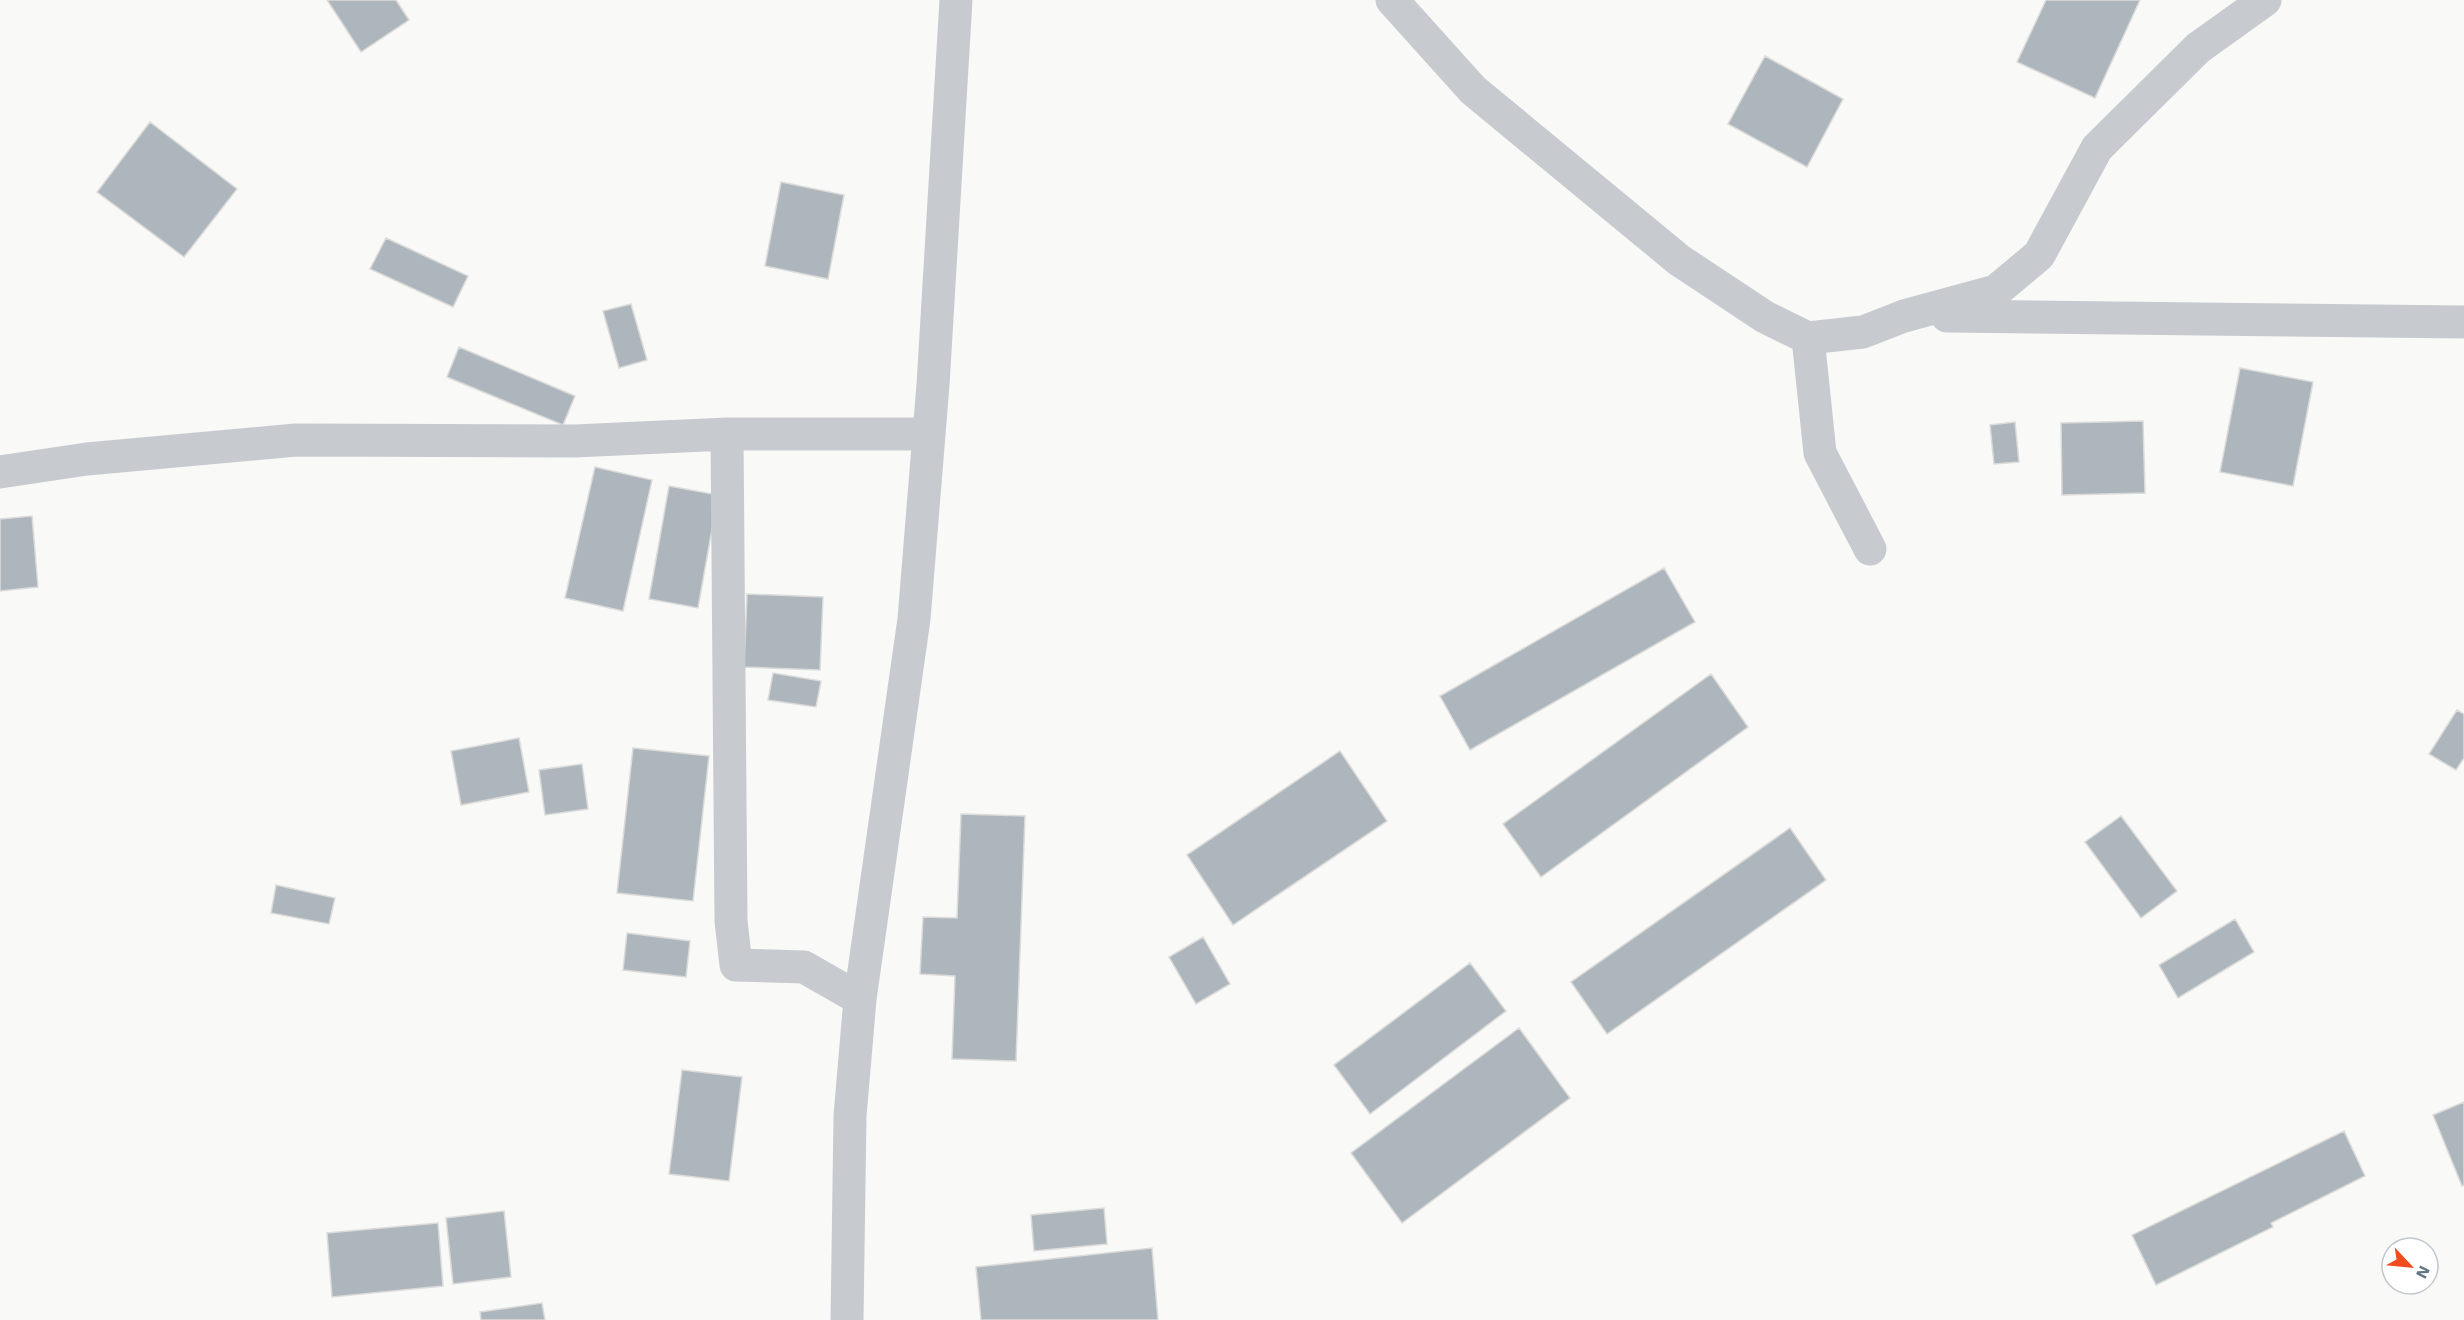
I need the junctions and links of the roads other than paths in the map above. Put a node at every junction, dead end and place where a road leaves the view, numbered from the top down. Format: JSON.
{"nodes":[{"id":1,"x":956,"y":0,"type":"edge"},
{"id":2,"x":1392,"y":0,"type":"edge"},
{"id":3,"x":2265,"y":0,"type":"edge"},
{"id":4,"x":1904,"y":316,"type":"junction"},
{"id":5,"x":2464,"y":322,"type":"edge"},
{"id":6,"x":1808,"y":338,"type":"junction"},
{"id":7,"x":727,"y":434,"type":"junction"},
{"id":8,"x":929,"y":434,"type":"junction"},
{"id":9,"x":0,"y":472,"type":"edge"},
{"id":10,"x":1870,"y":549,"type":"dead end"},
{"id":11,"x":860,"y":999,"type":"junction"},
{"id":12,"x":847,"y":1320,"type":"edge"}],
"edges":[{"from":1,"to":8,"type":"street"},
{"from":2,"to":6,"type":"street"},
{"from":3,"to":4,"type":"street"},
{"from":4,"to":5,"type":"street"},
{"from":4,"to":6,"type":"street"},
{"from":6,"to":10,"type":"street"},
{"from":7,"to":8,"type":"street"},
{"from":7,"to":9,"type":"street"},
{"from":7,"to":11,"type":"street"},
{"from":8,"to":11,"type":"street"},
{"from":11,"to":12,"type":"street"}]}
